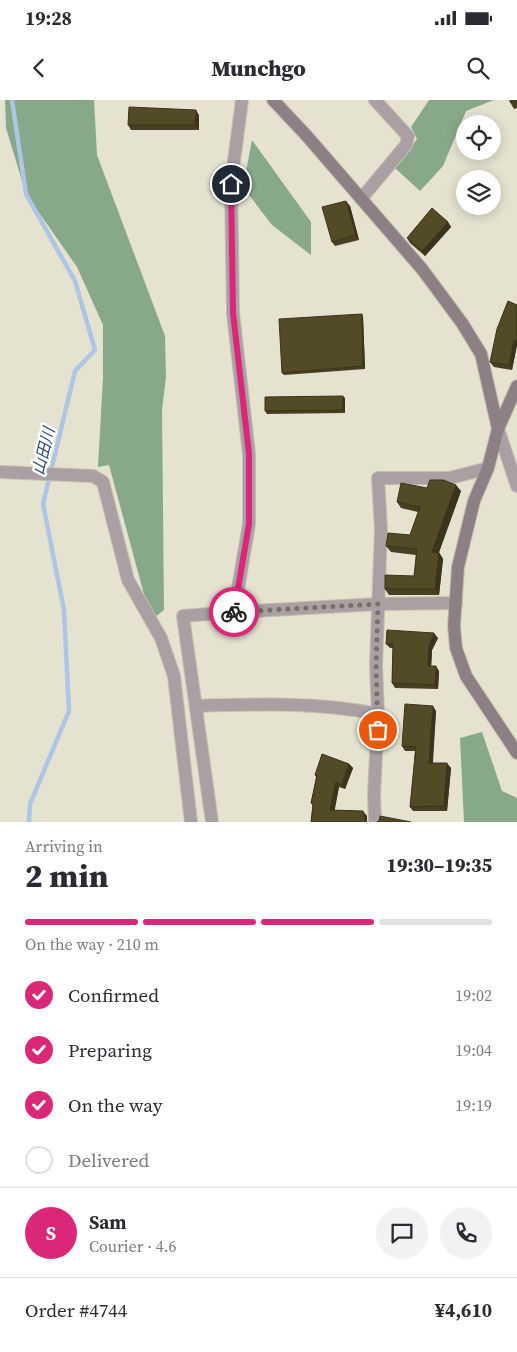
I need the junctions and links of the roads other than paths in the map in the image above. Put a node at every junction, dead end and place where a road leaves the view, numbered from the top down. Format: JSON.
{"nodes":[{"id":1,"x":242,"y":100,"type":"edge"},
{"id":2,"x":273,"y":100,"type":"edge"},
{"id":3,"x":375,"y":100,"type":"edge"},
{"id":4,"x":361,"y":198,"type":"junction"},
{"id":5,"x":517,"y":386,"type":"edge"},
{"id":6,"x":498,"y":429,"type":"junction"},
{"id":7,"x":488,"y":468,"type":"junction"},
{"id":8,"x":0,"y":472,"type":"edge"},
{"id":9,"x":517,"y":486,"type":"edge"},
{"id":10,"x":456,"y":603,"type":"junction"},
{"id":11,"x":378,"y":604,"type":"junction"},
{"id":12,"x":234,"y":612,"type":"junction"},
{"id":13,"x":196,"y":706,"type":"junction"},
{"id":14,"x":378,"y":714,"type":"junction"},
{"id":15,"x":517,"y":754,"type":"edge"},
{"id":16,"x":191,"y":822,"type":"edge"},
{"id":17,"x":212,"y":822,"type":"edge"},
{"id":18,"x":375,"y":822,"type":"edge"}],
"edges":[{"from":1,"to":12,"type":"street"},
{"from":2,"to":4,"type":"street"},
{"from":3,"to":4,"type":"street"},
{"from":4,"to":6,"type":"street"},
{"from":5,"to":6,"type":"street"},
{"from":6,"to":7,"type":"street"},
{"from":6,"to":9,"type":"street"},
{"from":7,"to":10,"type":"street"},
{"from":7,"to":11,"type":"street"},
{"from":8,"to":16,"type":"street"},
{"from":10,"to":11,"type":"street"},
{"from":10,"to":15,"type":"street"},
{"from":11,"to":12,"type":"street"},
{"from":11,"to":14,"type":"street"},
{"from":12,"to":13,"type":"street"},
{"from":13,"to":14,"type":"street"},
{"from":13,"to":17,"type":"street"},
{"from":14,"to":18,"type":"street"}]}
